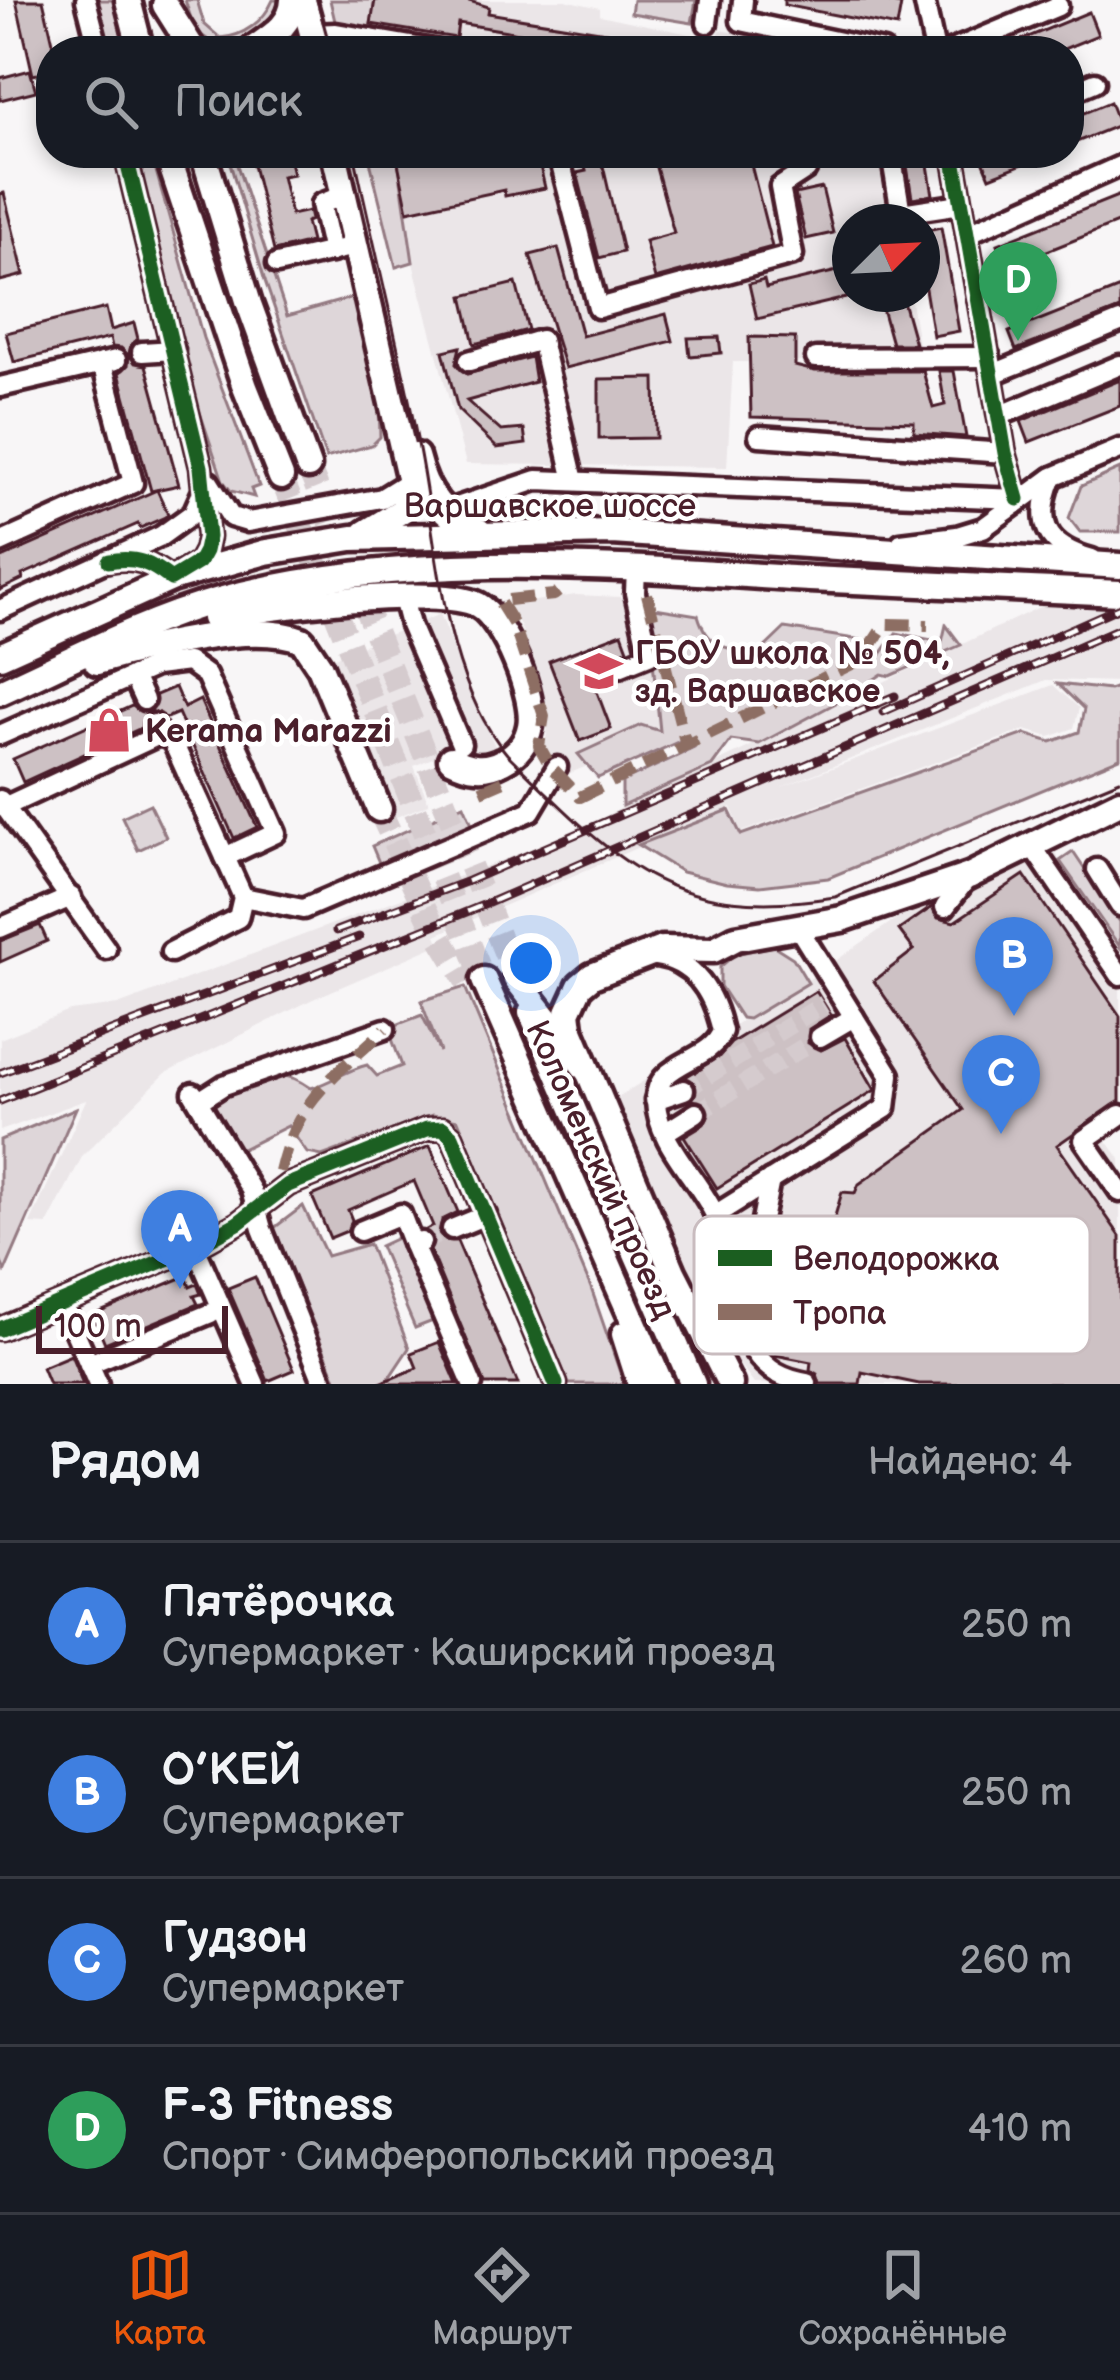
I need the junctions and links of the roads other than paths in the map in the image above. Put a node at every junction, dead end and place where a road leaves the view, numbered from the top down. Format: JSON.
{"nodes":[{"id":1,"x":86,"y":0,"type":"edge"},
{"id":2,"x":128,"y":0,"type":"edge"},
{"id":3,"x":710,"y":0,"type":"edge"},
{"id":4,"x":743,"y":0,"type":"edge"},
{"id":5,"x":164,"y":3,"type":"edge"},
{"id":6,"x":927,"y":3,"type":"edge"},
{"id":7,"x":1058,"y":5,"type":"dead end"},
{"id":8,"x":306,"y":19,"type":"edge"},
{"id":9,"x":706,"y":23,"type":"dead end"},
{"id":10,"x":95,"y":36,"type":"edge"},
{"id":11,"x":137,"y":36,"type":"edge"},
{"id":12,"x":173,"y":36,"type":"edge"},
{"id":13,"x":185,"y":36,"type":"edge"},
{"id":14,"x":269,"y":36,"type":"edge"},
{"id":15,"x":352,"y":36,"type":"edge"},
{"id":16,"x":812,"y":36,"type":"edge"},
{"id":17,"x":932,"y":36,"type":"edge"},
{"id":18,"x":985,"y":36,"type":"edge"},
{"id":19,"x":1095,"y":82,"type":"dead end"},
{"id":20,"x":1084,"y":87,"type":"edge"},
{"id":21,"x":1120,"y":166,"type":"edge"},
{"id":22,"x":128,"y":168,"type":"edge"},
{"id":23,"x":172,"y":168,"type":"edge"},
{"id":24,"x":208,"y":168,"type":"edge"},
{"id":25,"x":338,"y":168,"type":"edge"},
{"id":26,"x":347,"y":168,"type":"edge"},
{"id":27,"x":562,"y":168,"type":"edge"},
{"id":28,"x":806,"y":168,"type":"edge"},
{"id":29,"x":894,"y":168,"type":"edge"},
{"id":30,"x":955,"y":168,"type":"edge"},
{"id":31,"x":961,"y":204,"type":"junction"},
{"id":32,"x":967,"y":234,"type":"junction"},
{"id":33,"x":344,"y":249,"type":"junction"},
{"id":34,"x":277,"y":264,"type":"dead end"},
{"id":35,"x":1120,"y":322,"type":"edge"},
{"id":36,"x":174,"y":350,"type":"junction"},
{"id":37,"x":142,"y":352,"type":"dead end"},
{"id":38,"x":816,"y":358,"type":"dead end"},
{"id":39,"x":469,"y":361,"type":"dead end"},
{"id":40,"x":1120,"y":365,"type":"edge"},
{"id":41,"x":991,"y":366,"type":"junction"},
{"id":42,"x":0,"y":387,"type":"edge"},
{"id":43,"x":999,"y":416,"type":"junction"},
{"id":44,"x":759,"y":436,"type":"dead end"},
{"id":45,"x":1120,"y":449,"type":"edge"},
{"id":46,"x":1005,"y":453,"type":"junction"},
{"id":47,"x":308,"y":466,"type":"tunnel mouth"},
{"id":48,"x":202,"y":467,"type":"junction"},
{"id":49,"x":414,"y":473,"type":"junction"},
{"id":50,"x":1053,"y":476,"type":"junction"},
{"id":51,"x":281,"y":477,"type":"tunnel mouth"},
{"id":52,"x":574,"y":481,"type":"junction"},
{"id":53,"x":203,"y":491,"type":"junction"},
{"id":54,"x":1018,"y":499,"type":"junction"},
{"id":55,"x":445,"y":511,"type":"junction"},
{"id":56,"x":487,"y":533,"type":"junction"},
{"id":57,"x":352,"y":538,"type":"junction"},
{"id":58,"x":0,"y":543,"type":"edge"},
{"id":59,"x":854,"y":550,"type":"junction"},
{"id":60,"x":109,"y":561,"type":"junction"},
{"id":61,"x":1117,"y":565,"type":"edge"},
{"id":62,"x":636,"y":568,"type":"junction"},
{"id":63,"x":171,"y":579,"type":"junction"},
{"id":64,"x":1120,"y":593,"type":"edge"},
{"id":65,"x":403,"y":598,"type":"junction"},
{"id":66,"x":0,"y":610,"type":"edge"},
{"id":67,"x":96,"y":649,"type":"junction"},
{"id":68,"x":0,"y":656,"type":"edge"},
{"id":69,"x":612,"y":670,"type":"dead end"},
{"id":70,"x":133,"y":676,"type":"junction"},
{"id":71,"x":4,"y":690,"type":"edge"},
{"id":72,"x":144,"y":700,"type":"dead end"},
{"id":73,"x":0,"y":735,"type":"edge"},
{"id":74,"x":456,"y":752,"type":"joint"},
{"id":75,"x":557,"y":767,"type":"dead end"},
{"id":76,"x":379,"y":808,"type":"tunnel mouth"},
{"id":77,"x":1117,"y":810,"type":"edge"},
{"id":78,"x":5,"y":813,"type":"edge"},
{"id":79,"x":1032,"y":845,"type":"junction"},
{"id":80,"x":225,"y":857,"type":"junction"},
{"id":81,"x":1096,"y":869,"type":"dead end"},
{"id":82,"x":969,"y":876,"type":"junction"},
{"id":83,"x":71,"y":897,"type":"junction"},
{"id":84,"x":243,"y":897,"type":"junction"},
{"id":85,"x":1120,"y":906,"type":"edge"},
{"id":86,"x":944,"y":907,"type":"dead end"},
{"id":87,"x":0,"y":928,"type":"edge"},
{"id":88,"x":799,"y":929,"type":"junction"},
{"id":89,"x":106,"y":949,"type":"dead end"},
{"id":90,"x":713,"y":950,"type":"junction"},
{"id":91,"x":171,"y":952,"type":"dead end"},
{"id":92,"x":639,"y":955,"type":"junction"},
{"id":93,"x":1120,"y":975,"type":"edge"},
{"id":94,"x":476,"y":981,"type":"tunnel mouth"},
{"id":95,"x":702,"y":983,"type":"junction"},
{"id":96,"x":854,"y":1016,"type":"junction"},
{"id":97,"x":385,"y":1029,"type":"dead end"},
{"id":98,"x":820,"y":1037,"type":"tunnel mouth"},
{"id":99,"x":589,"y":1073,"type":"junction"},
{"id":100,"x":684,"y":1090,"type":"tunnel mouth"},
{"id":101,"x":655,"y":1100,"type":"junction"},
{"id":102,"x":696,"y":1113,"type":"tunnel mouth"},
{"id":103,"x":1120,"y":1115,"type":"edge"},
{"id":104,"x":666,"y":1132,"type":"junction"},
{"id":105,"x":770,"y":1180,"type":"junction"},
{"id":106,"x":1120,"y":1192,"type":"edge"},
{"id":107,"x":256,"y":1210,"type":"junction"},
{"id":108,"x":486,"y":1215,"type":"junction"},
{"id":109,"x":715,"y":1215,"type":"joint"},
{"id":110,"x":763,"y":1216,"type":"edge"},
{"id":111,"x":588,"y":1223,"type":"junction"},
{"id":112,"x":452,"y":1229,"type":"tunnel mouth"},
{"id":113,"x":360,"y":1231,"type":"dead end"},
{"id":114,"x":195,"y":1246,"type":"junction"},
{"id":115,"x":673,"y":1272,"type":"junction"},
{"id":116,"x":63,"y":1305,"type":"junction"},
{"id":117,"x":211,"y":1312,"type":"dead end"},
{"id":118,"x":694,"y":1313,"type":"edge"},
{"id":119,"x":0,"y":1329,"type":"edge"},
{"id":120,"x":694,"y":1329,"type":"edge"},
{"id":121,"x":703,"y":1354,"type":"edge"},
{"id":122,"x":715,"y":1354,"type":"edge"},
{"id":123,"x":756,"y":1354,"type":"edge"},
{"id":124,"x":89,"y":1364,"type":"junction"},
{"id":125,"x":795,"y":1382,"type":"edge"},
{"id":126,"x":98,"y":1384,"type":"edge"},
{"id":127,"x":255,"y":1384,"type":"edge"},
{"id":128,"x":324,"y":1384,"type":"edge"},
{"id":129,"x":472,"y":1384,"type":"edge"},
{"id":130,"x":556,"y":1384,"type":"edge"},
{"id":131,"x":640,"y":1384,"type":"edge"},
{"id":132,"x":661,"y":1384,"type":"edge"},
{"id":133,"x":693,"y":1384,"type":"edge"},
{"id":134,"x":714,"y":1384,"type":"edge"},
{"id":135,"x":730,"y":1384,"type":"edge"}],
"edges":[{"from":1,"to":10,"type":"street"},
{"from":2,"to":11,"type":"main road"},
{"from":3,"to":9,"type":"street"},
{"from":4,"to":16,"type":"street"},
{"from":5,"to":12,"type":"main road"},
{"from":5,"to":13,"type":"main road"},
{"from":6,"to":17,"type":"street"},
{"from":7,"to":18,"type":"street"},
{"from":8,"to":14,"type":"main road"},
{"from":8,"to":15,"type":"street"},
{"from":19,"to":20,"type":"street"},
{"from":21,"to":32,"type":"street"},
{"from":22,"to":36,"type":"street"},
{"from":23,"to":51,"type":"main road"},
{"from":24,"to":47,"type":"main road"},
{"from":25,"to":33,"type":"main road"},
{"from":26,"to":49,"type":"main road"},
{"from":27,"to":28,"type":"street"},
{"from":29,"to":31,"type":"street"},
{"from":30,"to":31,"type":"street"},
{"from":31,"to":32,"type":"street"},
{"from":32,"to":41,"type":"street"},
{"from":33,"to":34,"type":"street"},
{"from":33,"to":49,"type":"main road"},
{"from":35,"to":41,"type":"street"},
{"from":36,"to":37,"type":"street"},
{"from":36,"to":48,"type":"street"},
{"from":38,"to":41,"type":"street"},
{"from":39,"to":52,"type":"street"},
{"from":40,"to":43,"type":"street"},
{"from":41,"to":43,"type":"street"},
{"from":42,"to":58,"type":"street"},
{"from":43,"to":46,"type":"street"},
{"from":44,"to":46,"type":"street"},
{"from":45,"to":50,"type":"street"},
{"from":46,"to":54,"type":"street"},
{"from":48,"to":49,"type":"street"},
{"from":48,"to":53,"type":"street"},
{"from":49,"to":55,"type":"main road"},
{"from":49,"to":57,"type":"main road"},
{"from":50,"to":54,"type":"street"},
{"from":50,"to":61,"type":"street"},
{"from":52,"to":54,"type":"street"},
{"from":52,"to":55,"type":"street"},
{"from":53,"to":60,"type":"street"},
{"from":53,"to":63,"type":"street"},
{"from":54,"to":59,"type":"street"},
{"from":55,"to":56,"type":"main road"},
{"from":56,"to":57,"type":"main road","name":"Варшавское шоссе"},
{"from":56,"to":59,"type":"main road","name":"Варшавское шоссе"},
{"from":57,"to":63,"type":"main road","name":"Варшавское шоссе"},
{"from":59,"to":61,"type":"main road","name":"Варшавское шоссе"},
{"from":60,"to":63,"type":"street"},
{"from":60,"to":66,"type":"street"},
{"from":62,"to":64,"type":"main road","name":"Варшавское шоссе"},
{"from":62,"to":67,"type":"main road","name":"Варшавское шоссе"},
{"from":62,"to":69,"type":"street"},
{"from":63,"to":68,"type":"main road","name":"Варшавское шоссе"},
{"from":65,"to":67,"type":"main road"},
{"from":65,"to":74,"type":"street"},
{"from":65,"to":74,"type":"main road"},
{"from":67,"to":71,"type":"main road","name":"Варшавское шоссе"},
{"from":70,"to":72,"type":"street"},
{"from":70,"to":73,"type":"street"},
{"from":70,"to":80,"type":"street"},
{"from":71,"to":76,"type":"main road"},
{"from":75,"to":84,"type":"street"},
{"from":77,"to":79,"type":"main road"},
{"from":78,"to":80,"type":"street"},
{"from":78,"to":83,"type":"street"},
{"from":79,"to":82,"type":"main road"},
{"from":79,"to":93,"type":"street"},
{"from":80,"to":84,"type":"street"},
{"from":81,"to":85,"type":"street"},
{"from":82,"to":86,"type":"street"},
{"from":82,"to":88,"type":"main road"},
{"from":83,"to":87,"type":"street"},
{"from":83,"to":89,"type":"street"},
{"from":84,"to":91,"type":"street"},
{"from":88,"to":90,"type":"main road"},
{"from":88,"to":96,"type":"street"},
{"from":90,"to":92,"type":"main road"},
{"from":90,"to":95,"type":"street"},
{"from":92,"to":95,"type":"street"},
{"from":92,"to":99,"type":"main road"},
{"from":94,"to":111,"type":"main road","name":"Коломенский проезд"},
{"from":95,"to":101,"type":"street"},
{"from":96,"to":98,"type":"street"},
{"from":96,"to":105,"type":"street"},
{"from":97,"to":107,"type":"street"},
{"from":99,"to":115,"type":"main road"},
{"from":99,"to":133,"type":"main road","name":"Коломенский проезд"},
{"from":100,"to":101,"type":"street"},
{"from":101,"to":104,"type":"street"},
{"from":102,"to":104,"type":"street"},
{"from":103,"to":106,"type":"street"},
{"from":104,"to":109,"type":"street"},
{"from":105,"to":109,"type":"street"},
{"from":105,"to":110,"type":"street"},
{"from":107,"to":108,"type":"street"},
{"from":107,"to":114,"type":"street"},
{"from":107,"to":128,"type":"street"},
{"from":108,"to":112,"type":"street"},
{"from":108,"to":130,"type":"street"},
{"from":111,"to":131,"type":"main road"},
{"from":111,"to":132,"type":"main road","name":"Коломенский проезд"},
{"from":113,"to":129,"type":"street"},
{"from":114,"to":116,"type":"street"},
{"from":114,"to":127,"type":"street"},
{"from":115,"to":118,"type":"main road"},
{"from":115,"to":120,"type":"main road"},
{"from":116,"to":119,"type":"street"},
{"from":116,"to":124,"type":"street"},
{"from":117,"to":124,"type":"street"},
{"from":121,"to":134,"type":"main road"},
{"from":122,"to":135,"type":"main road"},
{"from":123,"to":125,"type":"street"},
{"from":124,"to":126,"type":"street"}]}
